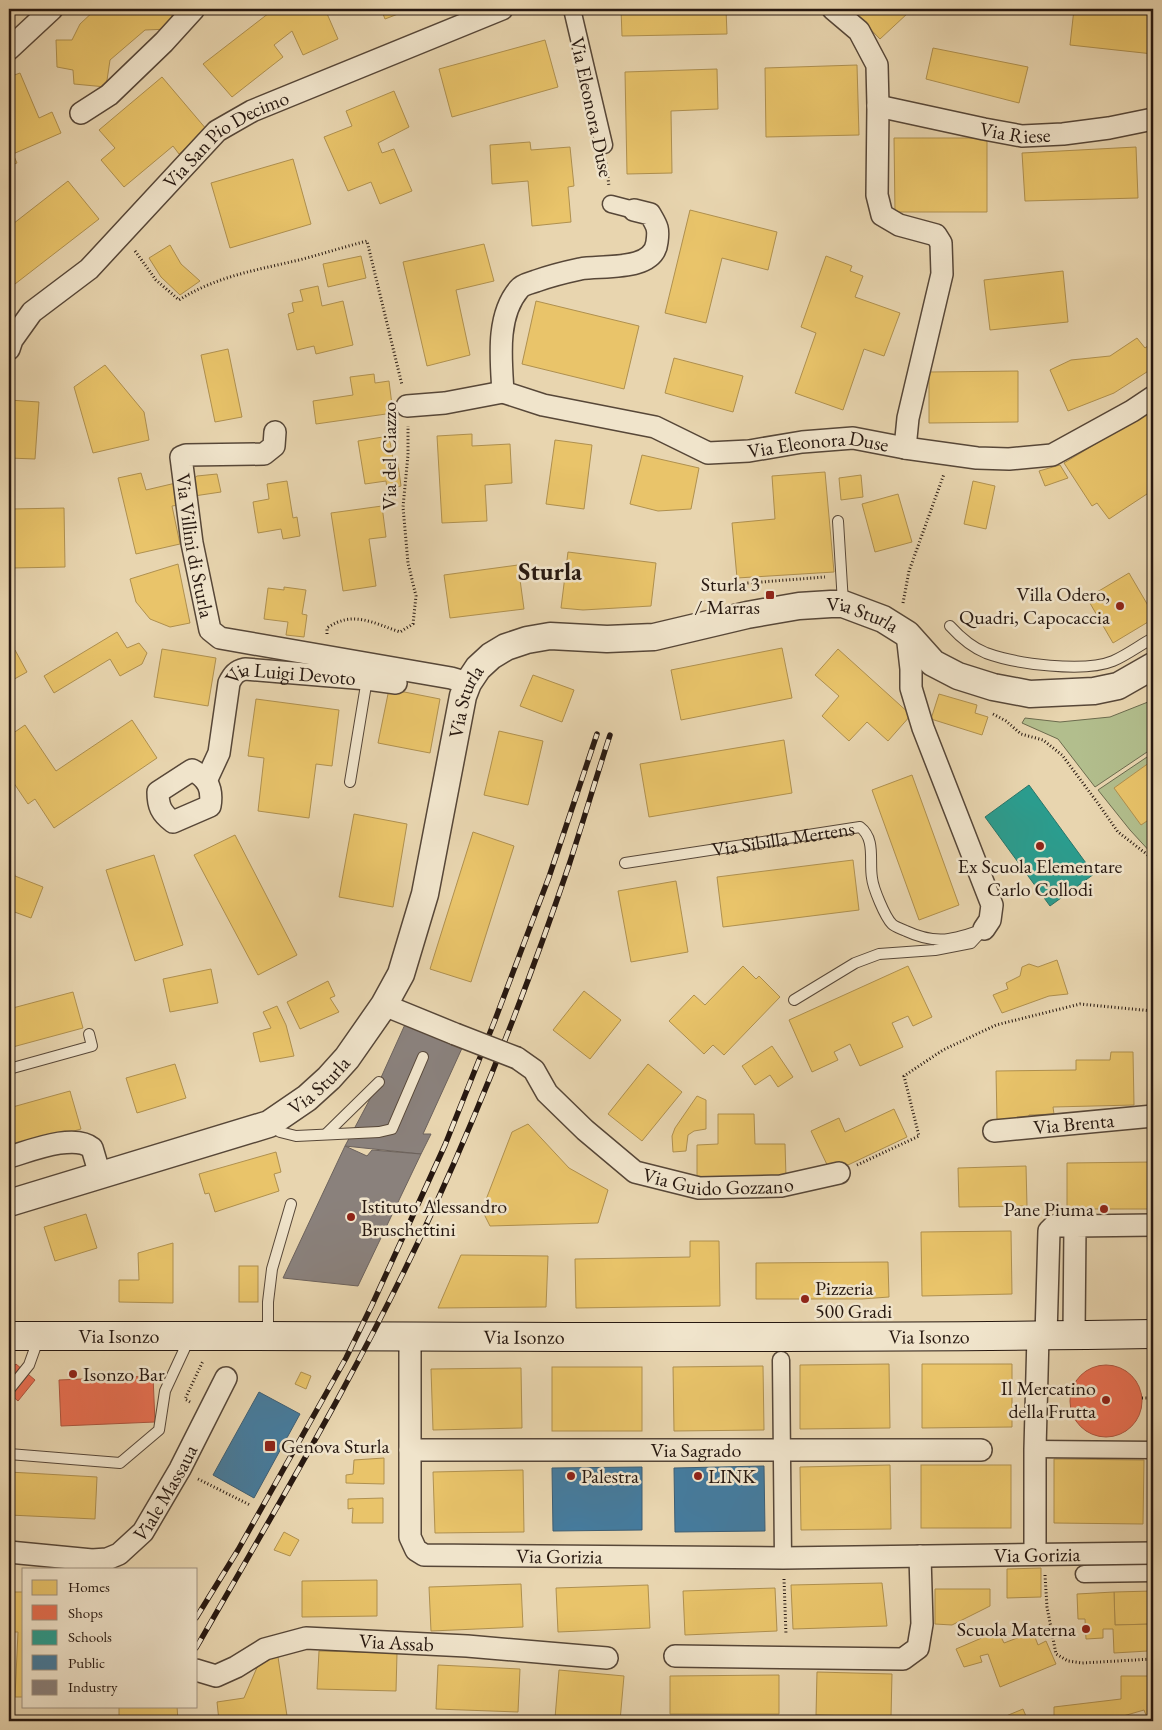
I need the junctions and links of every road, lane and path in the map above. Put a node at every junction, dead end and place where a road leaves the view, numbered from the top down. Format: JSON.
{"nodes":[{"id":1,"x":52,"y":9,"type":"edge"},
{"id":2,"x":194,"y":9,"type":"edge"},
{"id":3,"x":502,"y":9,"type":"edge"},
{"id":4,"x":572,"y":9,"type":"edge"},
{"id":5,"x":833,"y":9,"type":"edge"},
{"id":6,"x":9,"y":49,"type":"edge"},
{"id":7,"x":878,"y":106,"type":"junction"},
{"id":8,"x":82,"y":113,"type":"dead end"},
{"id":9,"x":1153,"y":119,"type":"edge"},
{"id":10,"x":604,"y":145,"type":"joint"},
{"id":11,"x":611,"y":204,"type":"joint"},
{"id":12,"x":634,"y":210,"type":"joint"},
{"id":13,"x":122,"y":234,"type":"junction"},
{"id":14,"x":9,"y":349,"type":"edge"},
{"id":15,"x":504,"y":392,"type":"junction"},
{"id":16,"x":1153,"y":397,"type":"edge"},
{"id":17,"x":407,"y":406,"type":"junction"},
{"id":18,"x":275,"y":432,"type":"dead end"},
{"id":19,"x":905,"y":448,"type":"junction"},
{"id":20,"x":950,"y":454,"type":"junction"},
{"id":21,"x":838,"y":521,"type":"dead end"},
{"id":22,"x":840,"y":576,"type":"junction"},
{"id":23,"x":723,"y":585,"type":"dead end"},
{"id":24,"x":843,"y":604,"type":"junction"},
{"id":25,"x":904,"y":623,"type":"junction"},
{"id":26,"x":950,"y":626,"type":"dead end"},
{"id":27,"x":1153,"y":638,"type":"edge"},
{"id":28,"x":326,"y":642,"type":"dead end"},
{"id":29,"x":1153,"y":666,"type":"edge"},
{"id":30,"x":367,"y":679,"type":"junction"},
{"id":31,"x":465,"y":690,"type":"junction"},
{"id":32,"x":992,"y":713,"type":"dead end"},
{"id":33,"x":206,"y":781,"type":"dead end"},
{"id":34,"x":350,"y":782,"type":"dead end"},
{"id":35,"x":1153,"y":859,"type":"edge"},
{"id":36,"x":625,"y":863,"type":"dead end"},
{"id":37,"x":984,"y":929,"type":"junction"},
{"id":38,"x":794,"y":1000,"type":"dead end"},
{"id":39,"x":384,"y":1004,"type":"junction"},
{"id":40,"x":1153,"y":1011,"type":"edge"},
{"id":41,"x":89,"y":1034,"type":"dead end"},
{"id":42,"x":423,"y":1057,"type":"dead end"},
{"id":43,"x":9,"y":1069,"type":"edge"},
{"id":44,"x":378,"y":1082,"type":"dead end"},
{"id":45,"x":1153,"y":1116,"type":"edge"},
{"id":46,"x":269,"y":1124,"type":"junction"},
{"id":47,"x":994,"y":1131,"type":"dead end"},
{"id":48,"x":326,"y":1134,"type":"junction"},
{"id":49,"x":9,"y":1157,"type":"edge"},
{"id":50,"x":839,"y":1173,"type":"joint"},
{"id":51,"x":100,"y":1175,"type":"junction"},
{"id":52,"x":9,"y":1203,"type":"edge"},
{"id":53,"x":291,"y":1204,"type":"dead end"},
{"id":54,"x":1153,"y":1225,"type":"edge"},
{"id":55,"x":1075,"y":1226,"type":"junction"},
{"id":56,"x":1153,"y":1334,"type":"edge"},
{"id":57,"x":191,"y":1335,"type":"junction"},
{"id":58,"x":268,"y":1335,"type":"junction"},
{"id":59,"x":410,"y":1335,"type":"junction"},
{"id":60,"x":9,"y":1336,"type":"edge"},
{"id":61,"x":39,"y":1336,"type":"junction"},
{"id":62,"x":1042,"y":1336,"type":"junction"},
{"id":63,"x":1074,"y":1336,"type":"junction"},
{"id":64,"x":781,"y":1360,"type":"dead end"},
{"id":65,"x":226,"y":1378,"type":"dead end"},
{"id":66,"x":9,"y":1390,"type":"edge"},
{"id":67,"x":1142,"y":1398,"type":"dead end"},
{"id":68,"x":1153,"y":1398,"type":"edge"},
{"id":69,"x":1035,"y":1449,"type":"junction"},
{"id":70,"x":410,"y":1450,"type":"junction"},
{"id":71,"x":782,"y":1450,"type":"junction"},
{"id":72,"x":981,"y":1450,"type":"dead end"},
{"id":73,"x":1153,"y":1450,"type":"edge"},
{"id":74,"x":9,"y":1454,"type":"edge"},
{"id":75,"x":180,"y":1469,"type":"junction"},
{"id":76,"x":250,"y":1505,"type":"dead end"},
{"id":77,"x":9,"y":1552,"type":"edge"},
{"id":78,"x":1153,"y":1553,"type":"edge"},
{"id":79,"x":920,"y":1556,"type":"junction"},
{"id":80,"x":783,"y":1558,"type":"junction"},
{"id":81,"x":1040,"y":1563,"type":"junction"},
{"id":82,"x":93,"y":1564,"type":"edge"},
{"id":83,"x":1153,"y":1573,"type":"edge"},
{"id":84,"x":1084,"y":1574,"type":"dead end"},
{"id":85,"x":785,"y":1616,"type":"dead end"},
{"id":86,"x":675,"y":1656,"type":"dead end"},
{"id":87,"x":607,"y":1658,"type":"dead end"},
{"id":88,"x":1153,"y":1659,"type":"edge"},
{"id":89,"x":198,"y":1671,"type":"edge"}],
"edges":[{"from":1,"to":6,"type":"street"},
{"from":2,"to":8,"type":"street"},
{"from":3,"to":13,"type":"street","name":"Via San Pio Decimo"},
{"from":4,"to":10,"type":"street","name":"Via Eleonora Duse"},
{"from":5,"to":7,"type":"street"},
{"from":7,"to":9,"type":"street","name":"Via Riese"},
{"from":7,"to":19,"type":"street","name":"Via Eleonora Duse"},
{"from":10,"to":11,"type":"path","name":"Via Eleonora Duse"},
{"from":11,"to":12,"type":"street","name":"Via Eleonora Duse"},
{"from":12,"to":15,"type":"street","name":"Via Eleonora Duse"},
{"from":13,"to":14,"type":"street","name":"Via San Pio Decimo"},
{"from":13,"to":17,"type":"path","name":"Via del Ciazzo"},
{"from":15,"to":17,"type":"street","name":"Via Eleonora Duse"},
{"from":15,"to":19,"type":"street","name":"Via Eleonora Duse"},
{"from":16,"to":20,"type":"street","name":"Via Eleonora Duse"},
{"from":17,"to":28,"type":"path","name":"Via del Ciazzo"},
{"from":18,"to":31,"type":"street","name":"Via Villini di Sturla"},
{"from":19,"to":20,"type":"street","name":"Via Eleonora Duse"},
{"from":20,"to":25,"type":"path"},
{"from":21,"to":22,"type":"lane"},
{"from":22,"to":23,"type":"path"},
{"from":22,"to":24,"type":"lane"},
{"from":24,"to":25,"type":"street","name":"Via Sturla"},
{"from":24,"to":31,"type":"street","name":"Via Sturla"},
{"from":25,"to":29,"type":"street","name":"Via Sturla"},
{"from":25,"to":37,"type":"street"},
{"from":26,"to":27,"type":"lane"},
{"from":30,"to":31,"type":"street","name":"Via Luigi Devoto"},
{"from":30,"to":33,"type":"street","name":"Via Luigi Devoto"},
{"from":30,"to":34,"type":"lane","name":"Via Luigi Devoto"},
{"from":31,"to":39,"type":"street","name":"Via Sturla"},
{"from":32,"to":35,"type":"path"},
{"from":36,"to":37,"type":"lane","name":"Via Sibilla Mertens"},
{"from":37,"to":38,"type":"lane"},
{"from":39,"to":46,"type":"street","name":"Via Sturla"},
{"from":39,"to":50,"type":"street","name":"Via Guido Gozzano","bridge":true},
{"from":40,"to":50,"type":"path"},
{"from":41,"to":43,"type":"lane"},
{"from":42,"to":48,"type":"lane"},
{"from":44,"to":48,"type":"lane"},
{"from":45,"to":47,"type":"street","name":"Via Brenta"},
{"from":46,"to":48,"type":"lane"},
{"from":46,"to":51,"type":"street","name":"Via Sturla"},
{"from":49,"to":51,"type":"street"},
{"from":51,"to":52,"type":"street","name":"Via Sturla"},
{"from":53,"to":58,"type":"lane"},
{"from":54,"to":55,"type":"street"},
{"from":55,"to":62,"type":"street"},
{"from":55,"to":63,"type":"street"},
{"from":56,"to":63,"type":"main road","name":"Via Isonzo"},
{"from":57,"to":58,"type":"main road","name":"Via Isonzo"},
{"from":57,"to":61,"type":"main road","name":"Via Isonzo"},
{"from":57,"to":74,"type":"lane"},
{"from":58,"to":59,"type":"main road","name":"Via Isonzo"},
{"from":59,"to":62,"type":"main road","name":"Via Isonzo"},
{"from":59,"to":70,"type":"street","name":"Via Gorizia"},
{"from":60,"to":61,"type":"main road","name":"Via Isonzo"},
{"from":61,"to":66,"type":"lane"},
{"from":62,"to":63,"type":"main road","name":"Via Isonzo"},
{"from":62,"to":69,"type":"street"},
{"from":64,"to":71,"type":"street"},
{"from":65,"to":75,"type":"street","name":"Viale Massaua"},
{"from":67,"to":68,"type":"path"},
{"from":69,"to":73,"type":"street"},
{"from":69,"to":81,"type":"street"},
{"from":70,"to":71,"type":"street","name":"Via Sagrado"},
{"from":70,"to":80,"type":"street","name":"Via Gorizia"},
{"from":71,"to":72,"type":"street","name":"Via Sagrado"},
{"from":71,"to":80,"type":"street"},
{"from":75,"to":76,"type":"path"},
{"from":75,"to":82,"type":"street","name":"Viale Massaua"},
{"from":77,"to":82,"type":"street","name":"Viale Massaua"},
{"from":78,"to":81,"type":"street","name":"Via Gorizia"},
{"from":79,"to":80,"type":"street","name":"Via Gorizia"},
{"from":79,"to":81,"type":"street","name":"Via Gorizia"},
{"from":79,"to":86,"type":"street"},
{"from":80,"to":85,"type":"path"},
{"from":81,"to":88,"type":"path"},
{"from":83,"to":84,"type":"street"},
{"from":87,"to":89,"type":"street","name":"Via Assab"}]}
